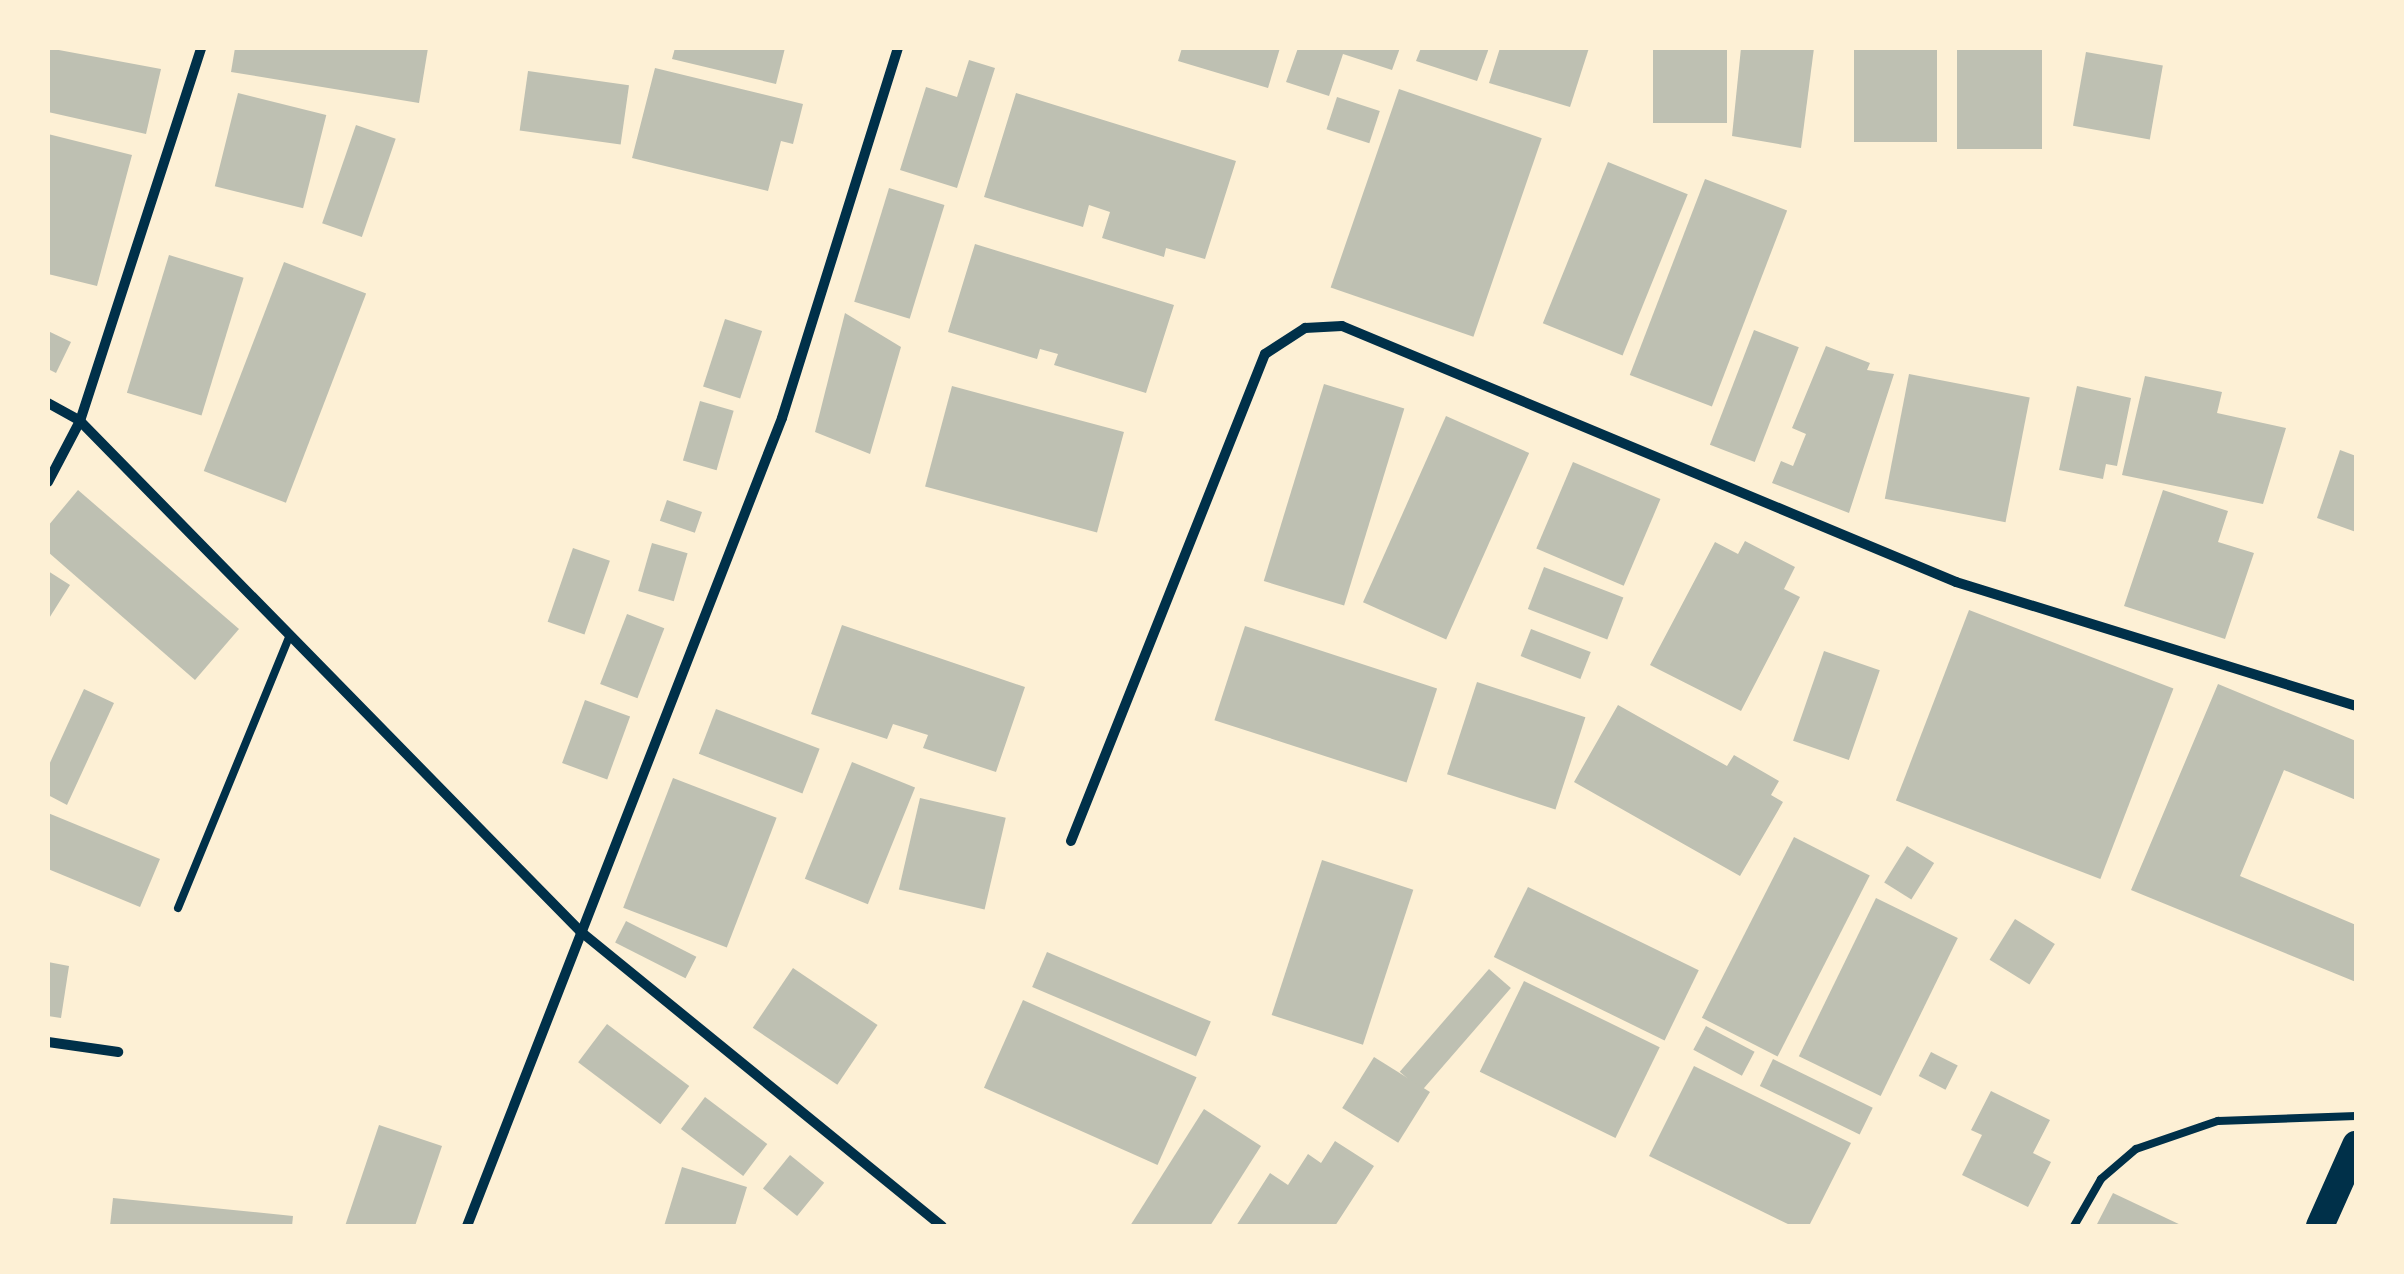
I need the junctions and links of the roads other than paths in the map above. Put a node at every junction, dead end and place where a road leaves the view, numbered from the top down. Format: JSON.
{"nodes":[{"id":1,"x":201,"y":48,"type":"edge"},
{"id":2,"x":898,"y":48,"type":"edge"},
{"id":3,"x":48,"y":403,"type":"edge"},
{"id":4,"x":80,"y":421,"type":"junction"},
{"id":5,"x":48,"y":482,"type":"edge"},
{"id":6,"x":290,"y":635,"type":"junction"},
{"id":7,"x":2356,"y":706,"type":"edge"},
{"id":8,"x":1072,"y":840,"type":"dead end"},
{"id":9,"x":178,"y":908,"type":"dead end"},
{"id":10,"x":580,"y":930,"type":"junction"},
{"id":11,"x":48,"y":1042,"type":"edge"},
{"id":12,"x":118,"y":1052,"type":"dead end"},
{"id":13,"x":2356,"y":1116,"type":"edge"},
{"id":14,"x":2356,"y":1144,"type":"edge"},
{"id":15,"x":467,"y":1226,"type":"edge"},
{"id":16,"x":942,"y":1226,"type":"edge"},
{"id":17,"x":2074,"y":1226,"type":"edge"},
{"id":18,"x":2320,"y":1226,"type":"edge"}],
"edges":[{"from":1,"to":4,"type":"street"},
{"from":2,"to":10,"type":"street"},
{"from":3,"to":4,"type":"street"},
{"from":4,"to":5,"type":"street"},
{"from":4,"to":6,"type":"street"},
{"from":6,"to":9,"type":"lane"},
{"from":6,"to":10,"type":"street"},
{"from":7,"to":8,"type":"street"},
{"from":10,"to":15,"type":"street"},
{"from":10,"to":16,"type":"street"},
{"from":11,"to":12,"type":"street"},
{"from":13,"to":17,"type":"lane"},
{"from":14,"to":18,"type":"highway"}]}
